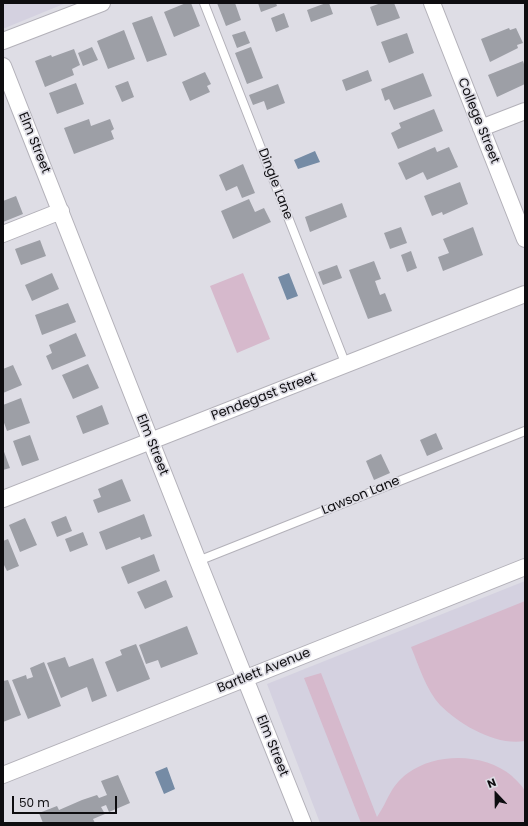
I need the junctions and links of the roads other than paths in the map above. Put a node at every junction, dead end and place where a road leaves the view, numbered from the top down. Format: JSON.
{"nodes":[{"id":1,"x":102,"y":3,"type":"edge"},
{"id":2,"x":204,"y":3,"type":"edge"},
{"id":3,"x":432,"y":3,"type":"edge"},
{"id":4,"x":3,"y":41,"type":"edge"},
{"id":5,"x":3,"y":66,"type":"edge"},
{"id":6,"x":525,"y":111,"type":"edge"},
{"id":7,"x":481,"y":128,"type":"junction"},
{"id":8,"x":61,"y":211,"type":"junction"},
{"id":9,"x":3,"y":234,"type":"edge"},
{"id":10,"x":525,"y":238,"type":"edge"},
{"id":11,"x":525,"y":294,"type":"edge"},
{"id":12,"x":346,"y":365,"type":"junction"},
{"id":13,"x":525,"y":431,"type":"edge"},
{"id":14,"x":151,"y":440,"type":"junction"},
{"id":15,"x":3,"y":499,"type":"edge"},
{"id":16,"x":198,"y":561,"type":"junction"},
{"id":17,"x":525,"y":567,"type":"edge"},
{"id":18,"x":245,"y":679,"type":"junction"},
{"id":19,"x":3,"y":775,"type":"edge"},
{"id":20,"x":303,"y":823,"type":"edge"}],
"edges":[{"from":1,"to":4,"type":"street"},
{"from":2,"to":12,"type":"lane","name":"Dingle Lane"},
{"from":3,"to":7,"type":"street","name":"College Street"},
{"from":5,"to":8,"type":"street","name":"Elm Street"},
{"from":6,"to":7,"type":"street"},
{"from":7,"to":10,"type":"street","name":"College Street"},
{"from":8,"to":9,"type":"street"},
{"from":8,"to":14,"type":"street","name":"Elm Street"},
{"from":11,"to":12,"type":"street","name":"Pendegast Street"},
{"from":12,"to":14,"type":"street","name":"Pendegast Street"},
{"from":13,"to":16,"type":"lane","name":"Lawson Lane"},
{"from":14,"to":15,"type":"street","name":"Pendegast Street"},
{"from":14,"to":16,"type":"street","name":"Elm Street"},
{"from":16,"to":18,"type":"street","name":"Elm Street"},
{"from":17,"to":18,"type":"street","name":"Bartlett Avenue"},
{"from":18,"to":19,"type":"street","name":"Bartlett Avenue"},
{"from":18,"to":20,"type":"street","name":"Elm Street"}]}
